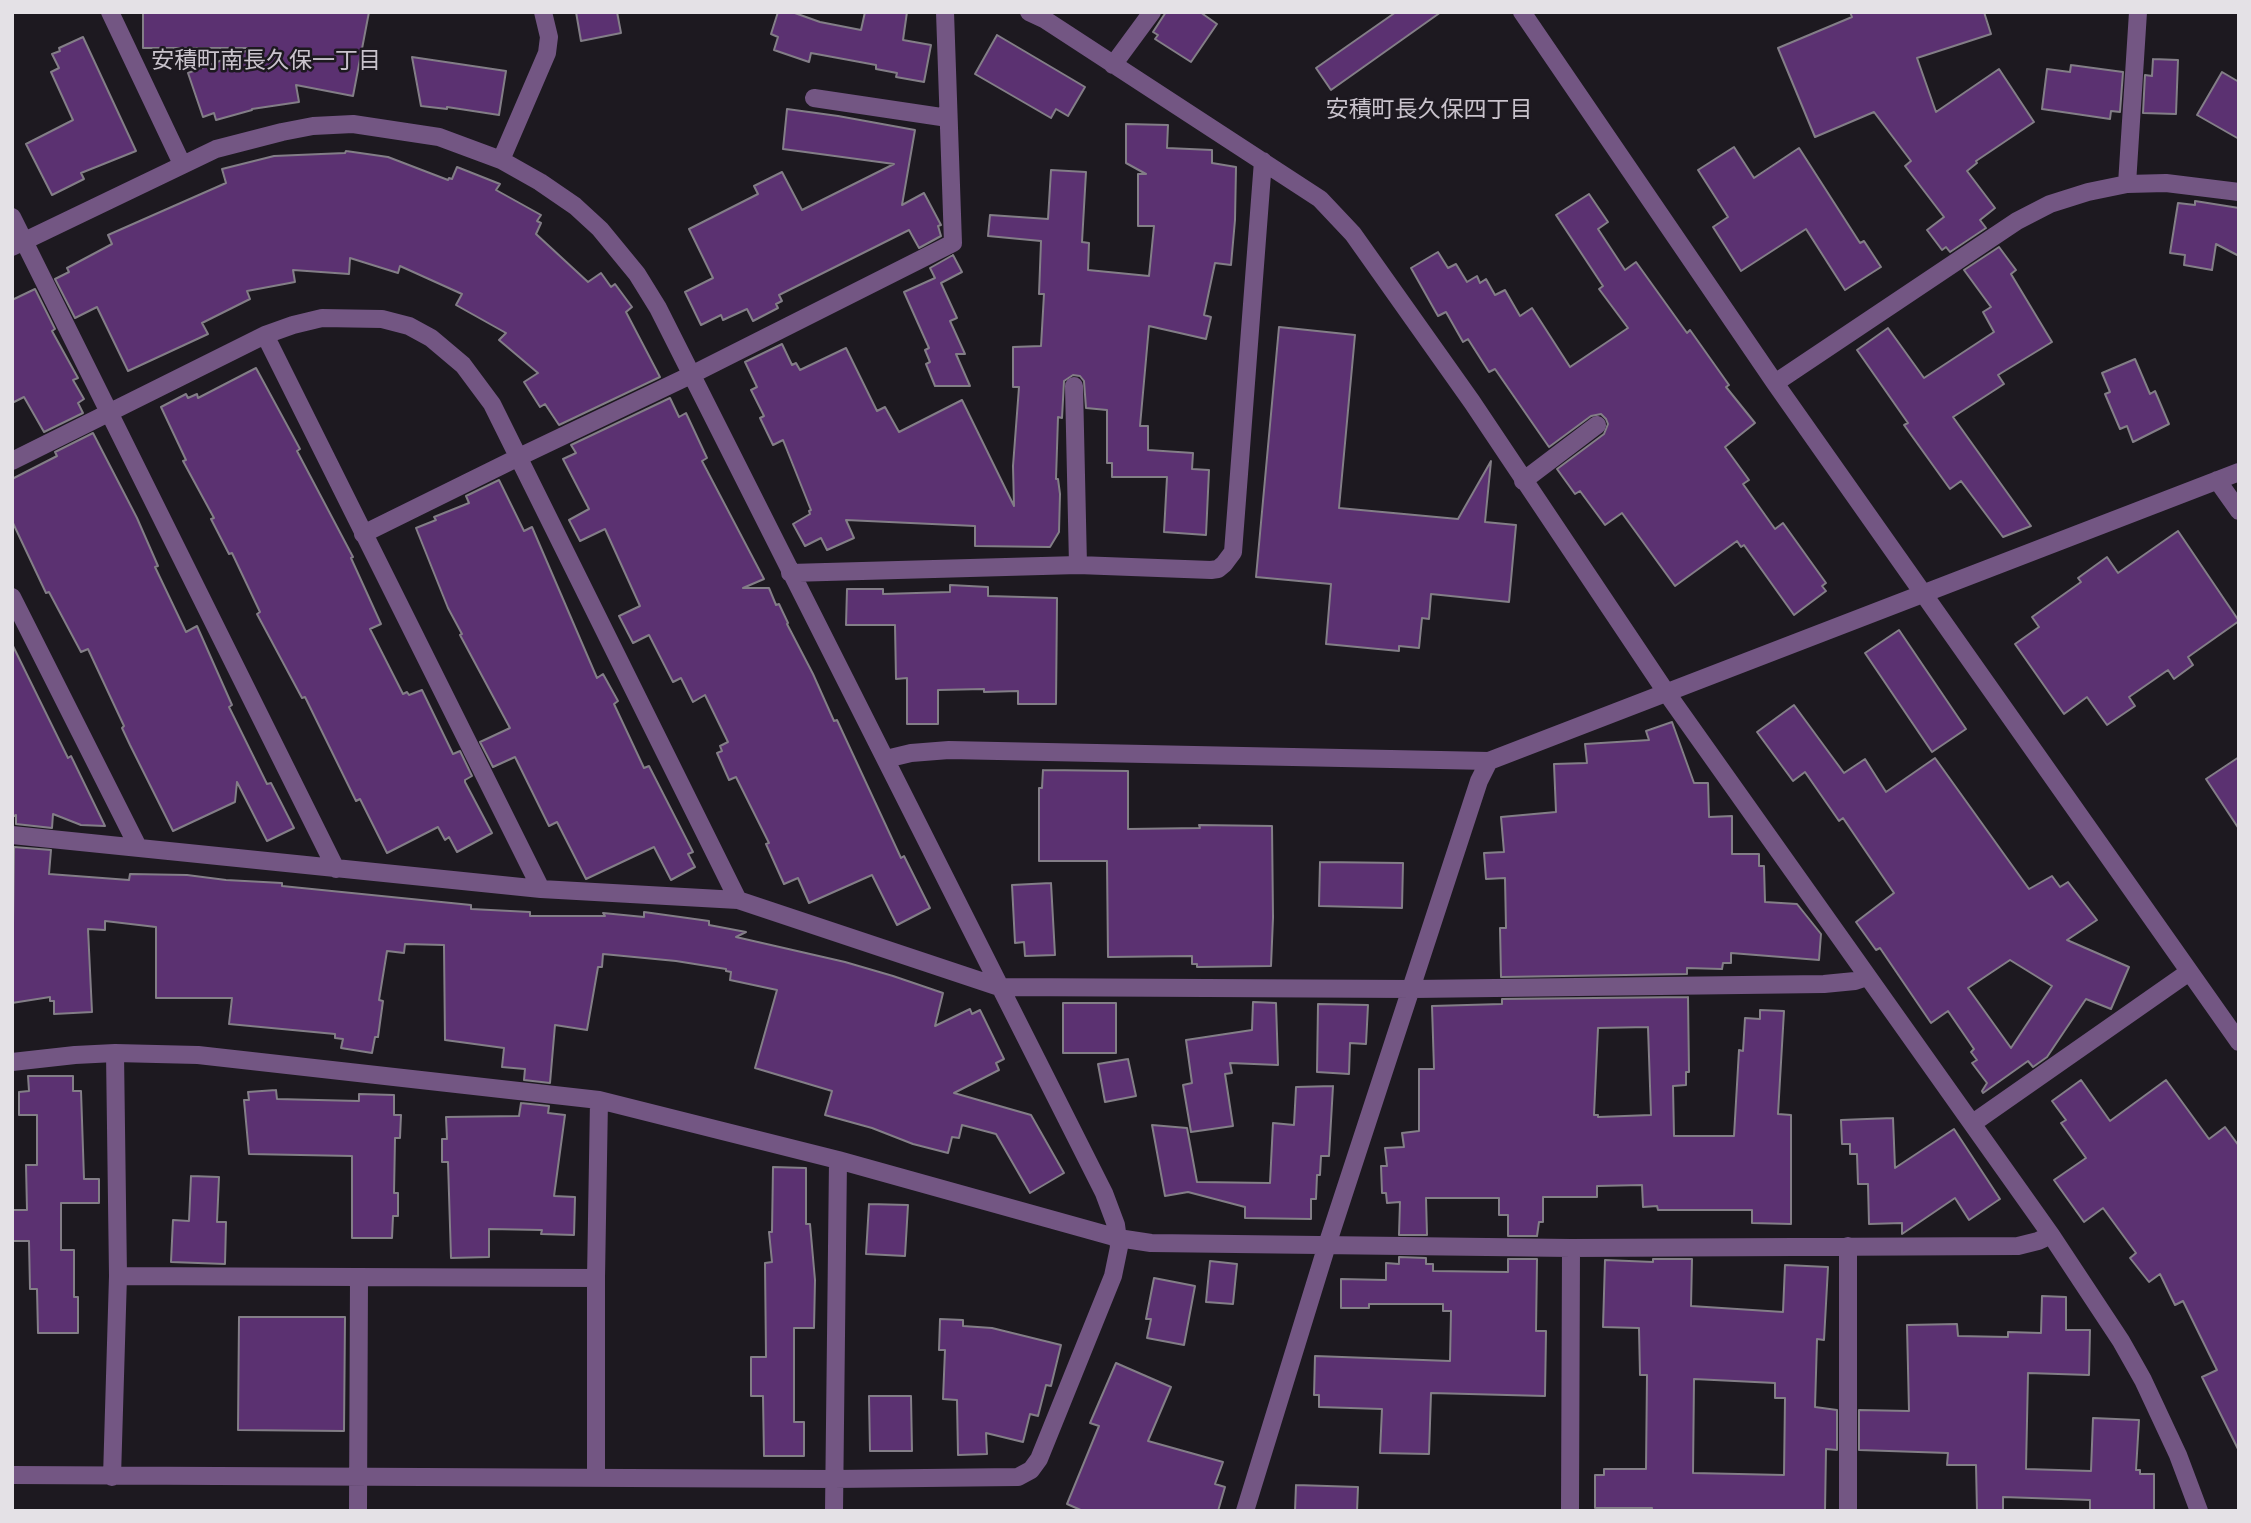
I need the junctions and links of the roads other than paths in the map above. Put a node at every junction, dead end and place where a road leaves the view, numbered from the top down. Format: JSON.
{"nodes":[{"id":1,"x":110,"y":12,"type":"edge"},
{"id":2,"x":543,"y":12,"type":"edge"},
{"id":3,"x":945,"y":12,"type":"edge"},
{"id":4,"x":1030,"y":12,"type":"edge"},
{"id":5,"x":1152,"y":12,"type":"edge"},
{"id":6,"x":1522,"y":12,"type":"edge"},
{"id":7,"x":2138,"y":12,"type":"edge"},
{"id":8,"x":1113,"y":65,"type":"junction"},
{"id":9,"x":814,"y":98,"type":"dead end"},
{"id":10,"x":948,"y":118,"type":"junction"},
{"id":11,"x":501,"y":160,"type":"junction"},
{"id":12,"x":1264,"y":161,"type":"junction"},
{"id":13,"x":182,"y":164,"type":"junction"},
{"id":14,"x":2127,"y":184,"type":"junction"},
{"id":15,"x":2239,"y":192,"type":"edge"},
{"id":16,"x":12,"y":217,"type":"edge"},
{"id":17,"x":18,"y":244,"type":"edge"},
{"id":18,"x":265,"y":335,"type":"junction"},
{"id":19,"x":691,"y":375,"type":"junction"},
{"id":20,"x":1775,"y":383,"type":"junction"},
{"id":21,"x":1074,"y":386,"type":"dead end"},
{"id":22,"x":109,"y":413,"type":"junction"},
{"id":23,"x":1597,"y":425,"type":"dead end"},
{"id":24,"x":519,"y":457,"type":"junction"},
{"id":25,"x":12,"y":461,"type":"edge"},
{"id":26,"x":2239,"y":472,"type":"edge"},
{"id":27,"x":2217,"y":480,"type":"junction"},
{"id":28,"x":1523,"y":481,"type":"junction"},
{"id":29,"x":2239,"y":511,"type":"edge"},
{"id":30,"x":363,"y":534,"type":"junction"},
{"id":31,"x":1078,"y":565,"type":"junction"},
{"id":32,"x":790,"y":573,"type":"junction"},
{"id":33,"x":1924,"y":592,"type":"junction"},
{"id":34,"x":12,"y":597,"type":"edge"},
{"id":35,"x":1666,"y":692,"type":"junction"},
{"id":36,"x":886,"y":759,"type":"junction"},
{"id":37,"x":1489,"y":761,"type":"junction"},
{"id":38,"x":12,"y":835,"type":"edge"},
{"id":39,"x":138,"y":847,"type":"junction"},
{"id":40,"x":336,"y":869,"type":"junction"},
{"id":41,"x":541,"y":888,"type":"junction"},
{"id":42,"x":738,"y":901,"type":"junction"},
{"id":43,"x":2189,"y":972,"type":"junction"},
{"id":44,"x":1867,"y":977,"type":"junction"},
{"id":45,"x":999,"y":987,"type":"junction"},
{"id":46,"x":1413,"y":989,"type":"junction"},
{"id":47,"x":2239,"y":1042,"type":"edge"},
{"id":48,"x":115,"y":1054,"type":"junction"},
{"id":49,"x":12,"y":1062,"type":"edge"},
{"id":50,"x":598,"y":1100,"type":"junction"},
{"id":51,"x":1973,"y":1123,"type":"junction"},
{"id":52,"x":838,"y":1160,"type":"junction"},
{"id":53,"x":2051,"y":1235,"type":"junction"},
{"id":54,"x":1118,"y":1238,"type":"junction"},
{"id":55,"x":1327,"y":1245,"type":"junction"},
{"id":56,"x":1848,"y":1246,"type":"junction"},
{"id":57,"x":1571,"y":1248,"type":"junction"},
{"id":58,"x":118,"y":1276,"type":"junction"},
{"id":59,"x":359,"y":1278,"type":"junction"},
{"id":60,"x":596,"y":1279,"type":"junction"},
{"id":61,"x":12,"y":1475,"type":"edge"},
{"id":62,"x":359,"y":1476,"type":"junction"},
{"id":63,"x":111,"y":1477,"type":"junction"},
{"id":64,"x":596,"y":1477,"type":"junction"},
{"id":65,"x":834,"y":1479,"type":"junction"},
{"id":66,"x":358,"y":1511,"type":"edge"},
{"id":67,"x":834,"y":1511,"type":"edge"},
{"id":68,"x":1245,"y":1511,"type":"edge"},
{"id":69,"x":1570,"y":1511,"type":"edge"},
{"id":70,"x":1847,"y":1511,"type":"edge"},
{"id":71,"x":2199,"y":1511,"type":"edge"}],
"edges":[{"from":1,"to":13,"type":"street"},
{"from":2,"to":11,"type":"street"},
{"from":3,"to":10,"type":"street"},
{"from":4,"to":8,"type":"street"},
{"from":5,"to":8,"type":"street"},
{"from":6,"to":20,"type":"street"},
{"from":7,"to":14,"type":"street"},
{"from":8,"to":12,"type":"street"},
{"from":9,"to":10,"type":"street"},
{"from":10,"to":19,"type":"street"},
{"from":11,"to":13,"type":"street"},
{"from":11,"to":19,"type":"street"},
{"from":12,"to":28,"type":"street"},
{"from":12,"to":31,"type":"street"},
{"from":13,"to":17,"type":"street"},
{"from":14,"to":15,"type":"street"},
{"from":14,"to":20,"type":"street"},
{"from":16,"to":17,"type":"street"},
{"from":17,"to":22,"type":"street"},
{"from":18,"to":22,"type":"street"},
{"from":18,"to":24,"type":"street"},
{"from":18,"to":30,"type":"street"},
{"from":19,"to":24,"type":"street"},
{"from":19,"to":32,"type":"street"},
{"from":20,"to":33,"type":"street"},
{"from":21,"to":31,"type":"street"},
{"from":22,"to":25,"type":"street"},
{"from":22,"to":40,"type":"street"},
{"from":23,"to":28,"type":"street"},
{"from":24,"to":30,"type":"street"},
{"from":24,"to":42,"type":"street"},
{"from":26,"to":27,"type":"street"},
{"from":27,"to":29,"type":"street"},
{"from":27,"to":33,"type":"street"},
{"from":28,"to":35,"type":"street"},
{"from":30,"to":41,"type":"street"},
{"from":31,"to":32,"type":"street"},
{"from":32,"to":36,"type":"street"},
{"from":33,"to":35,"type":"street"},
{"from":33,"to":43,"type":"street"},
{"from":34,"to":39,"type":"street"},
{"from":35,"to":37,"type":"street"},
{"from":35,"to":44,"type":"street"},
{"from":36,"to":37,"type":"street"},
{"from":36,"to":45,"type":"street"},
{"from":37,"to":46,"type":"street"},
{"from":38,"to":39,"type":"street"},
{"from":39,"to":40,"type":"street"},
{"from":40,"to":41,"type":"street"},
{"from":41,"to":42,"type":"street"},
{"from":42,"to":45,"type":"street"},
{"from":43,"to":47,"type":"street"},
{"from":43,"to":51,"type":"street"},
{"from":44,"to":46,"type":"street"},
{"from":44,"to":51,"type":"street"},
{"from":45,"to":46,"type":"street"},
{"from":45,"to":54,"type":"street"},
{"from":46,"to":55,"type":"street"},
{"from":48,"to":49,"type":"street"},
{"from":48,"to":50,"type":"street"},
{"from":48,"to":58,"type":"street"},
{"from":50,"to":52,"type":"street"},
{"from":50,"to":60,"type":"street"},
{"from":51,"to":53,"type":"street"},
{"from":52,"to":54,"type":"street"},
{"from":52,"to":65,"type":"street"},
{"from":53,"to":56,"type":"street"},
{"from":53,"to":71,"type":"street"},
{"from":54,"to":55,"type":"street"},
{"from":54,"to":65,"type":"street"},
{"from":55,"to":57,"type":"street"},
{"from":55,"to":68,"type":"street"},
{"from":56,"to":57,"type":"street"},
{"from":56,"to":70,"type":"street"},
{"from":57,"to":69,"type":"street"},
{"from":58,"to":59,"type":"street"},
{"from":58,"to":63,"type":"street"},
{"from":59,"to":60,"type":"street"},
{"from":59,"to":62,"type":"street"},
{"from":60,"to":64,"type":"street"},
{"from":61,"to":63,"type":"street"},
{"from":62,"to":63,"type":"street"},
{"from":62,"to":64,"type":"street"},
{"from":62,"to":66,"type":"street"},
{"from":64,"to":65,"type":"street"},
{"from":65,"to":67,"type":"street"}]}
